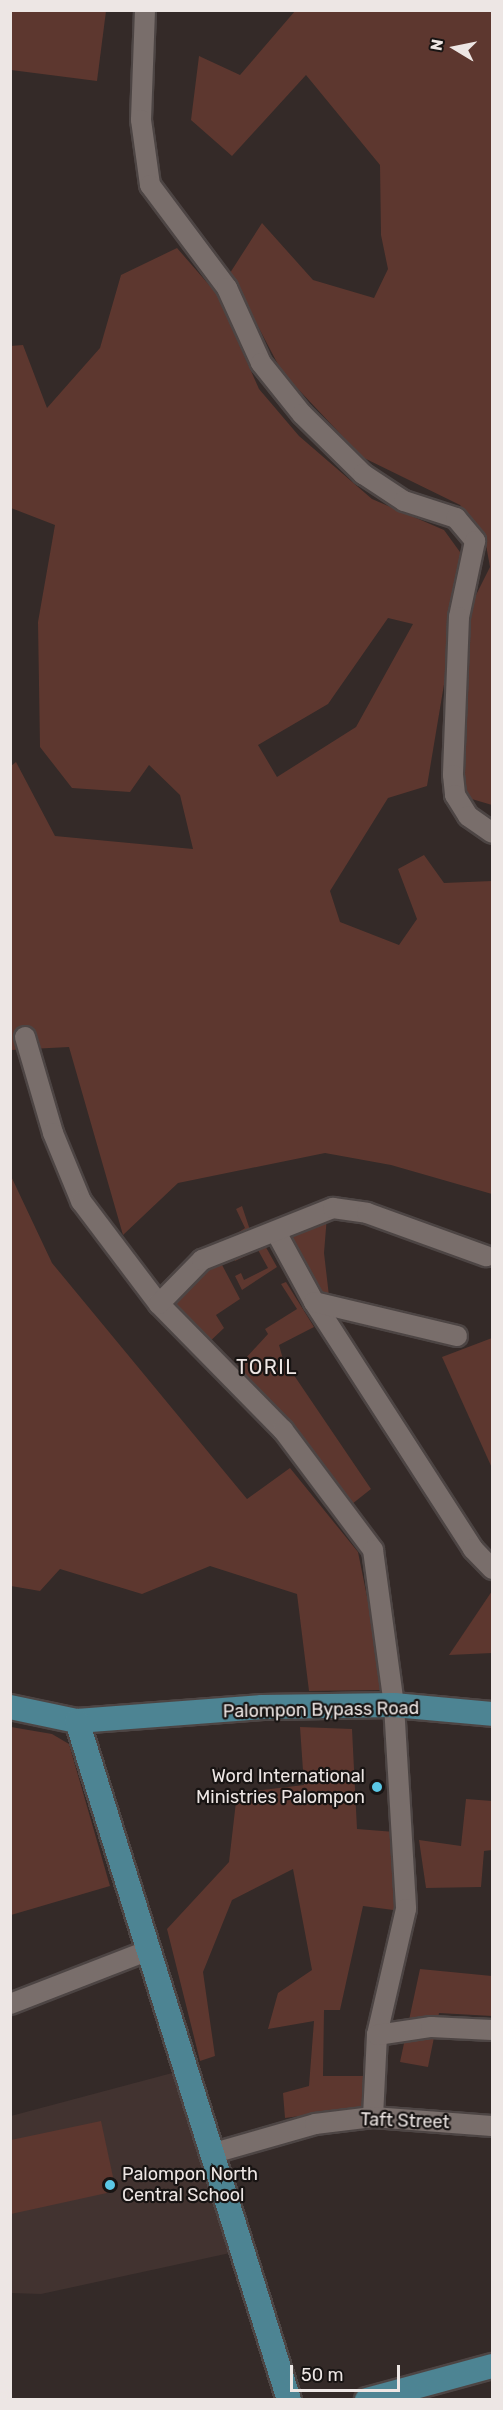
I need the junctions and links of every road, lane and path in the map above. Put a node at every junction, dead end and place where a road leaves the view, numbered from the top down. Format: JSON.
{"nodes":[{"id":1,"x":145,"y":10,"type":"edge"},
{"id":2,"x":492,"y":833,"type":"edge"},
{"id":3,"x":25,"y":1037,"type":"dead end"},
{"id":4,"x":277,"y":1234,"type":"junction"},
{"id":5,"x":486,"y":1256,"type":"dead end"},
{"id":6,"x":314,"y":1302,"type":"junction"},
{"id":7,"x":159,"y":1304,"type":"junction"},
{"id":8,"x":457,"y":1336,"type":"dead end"},
{"id":9,"x":492,"y":1569,"type":"edge"},
{"id":10,"x":394,"y":1705,"type":"junction"},
{"id":11,"x":10,"y":1707,"type":"edge"},
{"id":12,"x":492,"y":1714,"type":"edge"},
{"id":13,"x":77,"y":1721,"type":"junction"},
{"id":14,"x":149,"y":1950,"type":"junction"},
{"id":15,"x":10,"y":2004,"type":"edge"},
{"id":16,"x":492,"y":2030,"type":"edge"},
{"id":17,"x":376,"y":2035,"type":"junction"},
{"id":18,"x":373,"y":2117,"type":"junction"},
{"id":19,"x":492,"y":2126,"type":"edge"},
{"id":20,"x":214,"y":2153,"type":"junction"},
{"id":21,"x":492,"y":2366,"type":"edge"},
{"id":22,"x":289,"y":2400,"type":"edge"},
{"id":23,"x":367,"y":2400,"type":"edge"}],
"edges":[{"from":1,"to":2,"type":"street"},
{"from":3,"to":7,"type":"street"},
{"from":4,"to":5,"type":"street"},
{"from":4,"to":6,"type":"street"},
{"from":4,"to":7,"type":"street"},
{"from":6,"to":8,"type":"street"},
{"from":6,"to":9,"type":"street"},
{"from":7,"to":10,"type":"street"},
{"from":10,"to":12,"type":"main road","name":"Palompon Bypass Road"},
{"from":10,"to":13,"type":"main road","name":"Palompon Bypass Road"},
{"from":10,"to":17,"type":"street"},
{"from":11,"to":13,"type":"main road","name":"Palompon Bypass Road"},
{"from":13,"to":14,"type":"main road"},
{"from":14,"to":15,"type":"street"},
{"from":14,"to":20,"type":"main road"},
{"from":16,"to":17,"type":"street"},
{"from":17,"to":18,"type":"street"},
{"from":18,"to":19,"type":"street","name":"Taft Street"},
{"from":18,"to":20,"type":"street","name":"Taft Street"},
{"from":20,"to":22,"type":"main road"},
{"from":21,"to":23,"type":"main road"}]}
